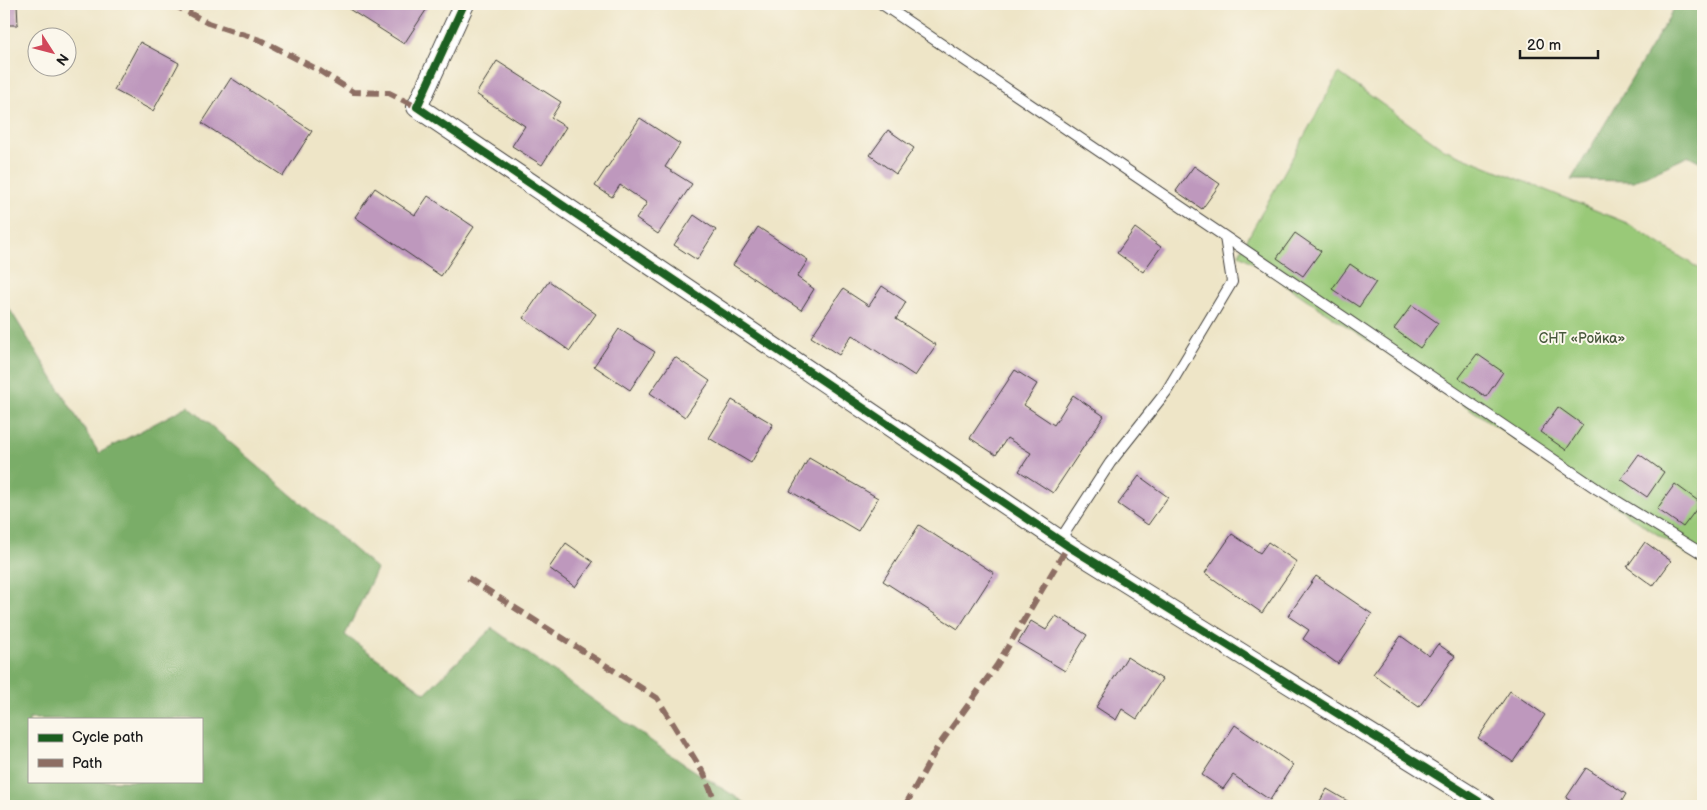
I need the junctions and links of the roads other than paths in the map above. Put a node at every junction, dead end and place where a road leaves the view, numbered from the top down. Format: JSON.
{"nodes":[{"id":1,"x":464,"y":4,"type":"edge"},
{"id":2,"x":882,"y":4,"type":"edge"},
{"id":3,"x":1225,"y":237,"type":"junction"},
{"id":4,"x":1060,"y":540,"type":"junction"},
{"id":5,"x":1703,"y":554,"type":"edge"},
{"id":6,"x":1486,"y":806,"type":"edge"}],
"edges":[{"from":1,"to":4,"type":"street"},
{"from":2,"to":3,"type":"lane"},
{"from":3,"to":4,"type":"lane"},
{"from":3,"to":5,"type":"lane"},
{"from":4,"to":6,"type":"street"}]}
